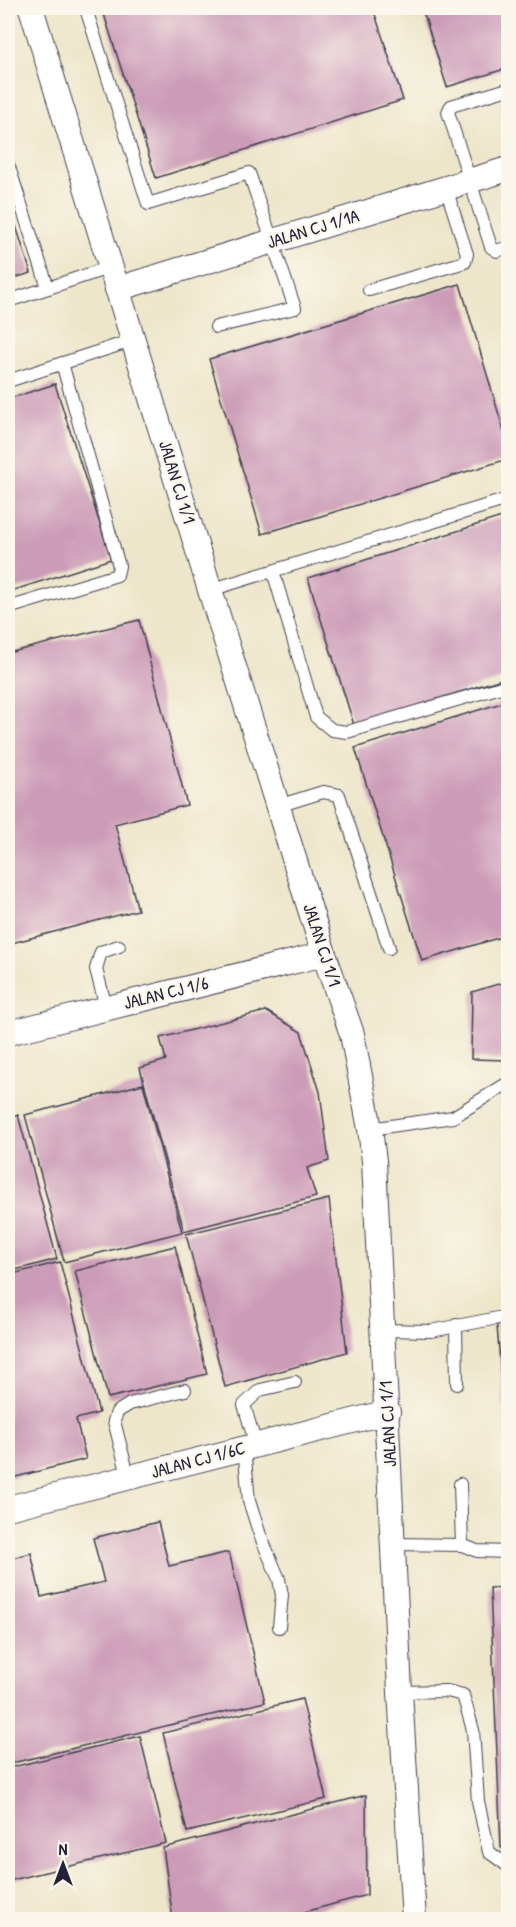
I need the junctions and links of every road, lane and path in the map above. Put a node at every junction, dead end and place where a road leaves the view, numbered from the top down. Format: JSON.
{"nodes":[{"id":1,"x":31,"y":8,"type":"edge"},
{"id":2,"x":86,"y":9,"type":"dead end"},
{"id":3,"x":508,"y":89,"type":"edge"},
{"id":4,"x":8,"y":164,"type":"edge"},
{"id":5,"x":508,"y":169,"type":"edge"},
{"id":6,"x":471,"y":180,"type":"junction"},
{"id":7,"x":446,"y":188,"type":"junction"},
{"id":8,"x":271,"y":242,"type":"junction"},
{"id":9,"x":508,"y":247,"type":"edge"},
{"id":10,"x":114,"y":278,"type":"junction"},
{"id":11,"x":48,"y":288,"type":"junction"},
{"id":12,"x":369,"y":290,"type":"dead end"},
{"id":13,"x":8,"y":300,"type":"edge"},
{"id":14,"x":216,"y":327,"type":"dead end"},
{"id":15,"x":134,"y":340,"type":"junction"},
{"id":16,"x":62,"y":363,"type":"junction"},
{"id":17,"x":8,"y":381,"type":"edge"},
{"id":18,"x":508,"y":499,"type":"edge"},
{"id":19,"x":273,"y":571,"type":"junction"},
{"id":20,"x":210,"y":590,"type":"junction"},
{"id":21,"x":8,"y":608,"type":"edge"},
{"id":22,"x":508,"y":685,"type":"edge"},
{"id":23,"x":278,"y":806,"type":"junction"},
{"id":24,"x":119,"y":946,"type":"dead end"},
{"id":25,"x":389,"y":948,"type":"dead end"},
{"id":26,"x":324,"y":954,"type":"junction"},
{"id":27,"x":106,"y":1008,"type":"junction"},
{"id":28,"x":8,"y":1033,"type":"edge"},
{"id":29,"x":508,"y":1083,"type":"edge"},
{"id":30,"x":370,"y":1129,"type":"junction"},
{"id":31,"x":508,"y":1316,"type":"edge"},
{"id":32,"x":456,"y":1325,"type":"junction"},
{"id":33,"x":383,"y":1330,"type":"junction"},
{"id":34,"x":294,"y":1382,"type":"dead end"},
{"id":35,"x":457,"y":1384,"type":"dead end"},
{"id":36,"x":185,"y":1390,"type":"dead end"},
{"id":37,"x":388,"y":1412,"type":"junction"},
{"id":38,"x":250,"y":1446,"type":"junction"},
{"id":39,"x":129,"y":1479,"type":"junction"},
{"id":40,"x":460,"y":1484,"type":"dead end"},
{"id":41,"x":8,"y":1508,"type":"edge"},
{"id":42,"x":394,"y":1544,"type":"junction"},
{"id":43,"x":462,"y":1545,"type":"junction"},
{"id":44,"x":508,"y":1552,"type":"edge"},
{"id":45,"x":279,"y":1627,"type":"dead end"},
{"id":46,"x":400,"y":1692,"type":"junction"},
{"id":47,"x":508,"y":1866,"type":"edge"},
{"id":48,"x":414,"y":1920,"type":"edge"}],
"edges":[{"from":1,"to":10,"type":"street","name":"JALAN CJ 1/1"},
{"from":2,"to":8,"type":"lane"},
{"from":3,"to":6,"type":"lane"},
{"from":4,"to":11,"type":"lane"},
{"from":5,"to":6,"type":"street","name":"JALAN CJ 1/1A"},
{"from":6,"to":7,"type":"street","name":"JALAN CJ 1/1A"},
{"from":6,"to":9,"type":"lane"},
{"from":7,"to":8,"type":"street","name":"JALAN CJ 1/1A"},
{"from":7,"to":12,"type":"lane"},
{"from":8,"to":10,"type":"street","name":"JALAN CJ 1/1A"},
{"from":8,"to":14,"type":"lane"},
{"from":10,"to":11,"type":"lane"},
{"from":10,"to":15,"type":"street","name":"JALAN CJ 1/1"},
{"from":11,"to":13,"type":"lane"},
{"from":15,"to":16,"type":"lane"},
{"from":15,"to":20,"type":"street","name":"JALAN CJ 1/1"},
{"from":16,"to":17,"type":"lane"},
{"from":16,"to":21,"type":"lane"},
{"from":18,"to":19,"type":"lane"},
{"from":19,"to":20,"type":"lane"},
{"from":19,"to":22,"type":"lane"},
{"from":20,"to":23,"type":"street","name":"JALAN CJ 1/1"},
{"from":23,"to":25,"type":"lane"},
{"from":23,"to":26,"type":"street","name":"JALAN CJ 1/1"},
{"from":24,"to":27,"type":"lane"},
{"from":26,"to":27,"type":"street","name":"JALAN CJ 1/6"},
{"from":26,"to":30,"type":"street","name":"JALAN CJ 1/1"},
{"from":27,"to":28,"type":"street","name":"JALAN CJ 1/6"},
{"from":29,"to":30,"type":"lane"},
{"from":30,"to":33,"type":"street","name":"JALAN CJ 1/1"},
{"from":31,"to":32,"type":"lane"},
{"from":32,"to":33,"type":"lane"},
{"from":32,"to":35,"type":"lane"},
{"from":33,"to":37,"type":"street","name":"JALAN CJ 1/1"},
{"from":34,"to":38,"type":"lane"},
{"from":36,"to":39,"type":"lane"},
{"from":37,"to":38,"type":"street","name":"JALAN CJ 1/6C"},
{"from":37,"to":42,"type":"street","name":"JALAN CJ 1/1"},
{"from":38,"to":39,"type":"street","name":"JALAN CJ 1/6C"},
{"from":38,"to":45,"type":"lane"},
{"from":39,"to":41,"type":"street","name":"JALAN CJ 1/6C"},
{"from":40,"to":43,"type":"lane"},
{"from":42,"to":43,"type":"lane"},
{"from":42,"to":46,"type":"street","name":"JALAN CJ 1/1"},
{"from":43,"to":44,"type":"lane"},
{"from":46,"to":47,"type":"lane"},
{"from":46,"to":48,"type":"street","name":"JALAN CJ 1/1"}]}
